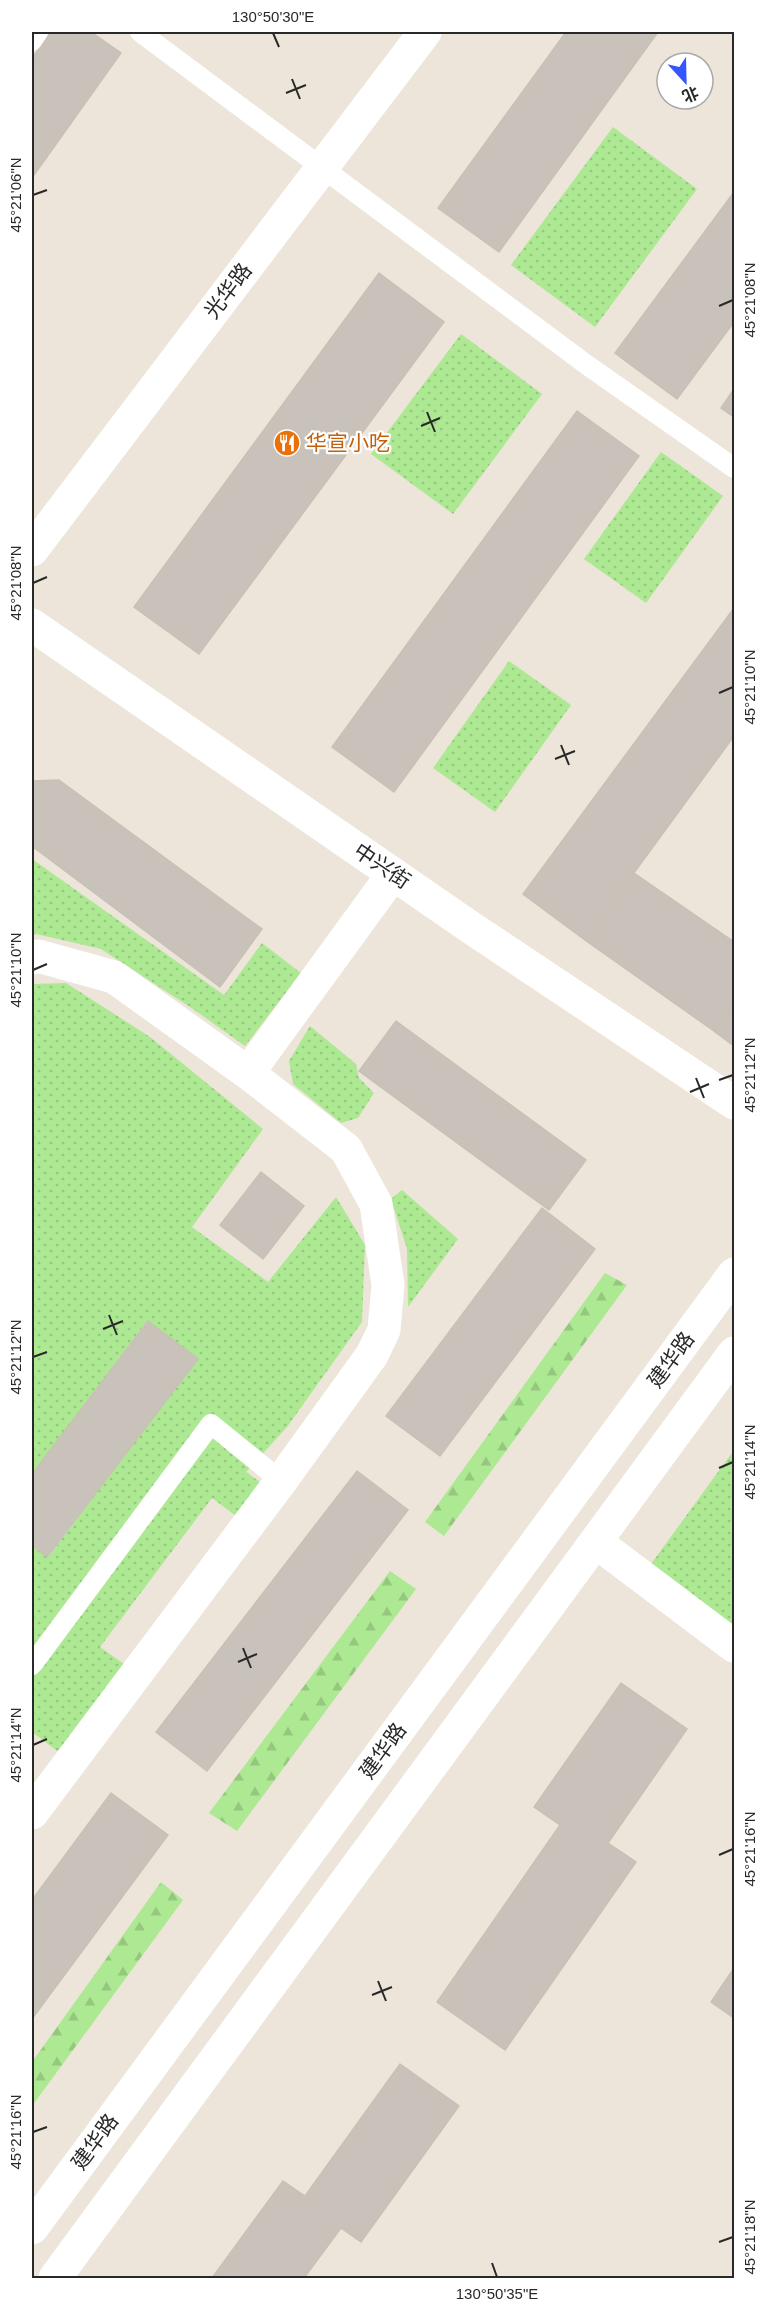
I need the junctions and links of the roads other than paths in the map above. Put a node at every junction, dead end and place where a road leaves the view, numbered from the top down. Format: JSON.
{"nodes":[{"id":1,"x":38,"y":32,"type":"edge"},
{"id":2,"x":140,"y":32,"type":"edge"},
{"id":3,"x":425,"y":32,"type":"edge"},
{"id":4,"x":32,"y":41,"type":"edge"},
{"id":5,"x":322,"y":167,"type":"junction"},
{"id":6,"x":735,"y":468,"type":"edge"},
{"id":7,"x":32,"y":550,"type":"edge"},
{"id":8,"x":33,"y":629,"type":"edge"},
{"id":9,"x":393,"y":874,"type":"junction"},
{"id":10,"x":32,"y":958,"type":"edge"},
{"id":11,"x":248,"y":1073,"type":"junction"},
{"id":12,"x":735,"y":1103,"type":"edge"},
{"id":13,"x":735,"y":1274,"type":"edge"},
{"id":14,"x":735,"y":1353,"type":"edge"},
{"id":15,"x":281,"y":1481,"type":"junction"},
{"id":16,"x":596,"y":1542,"type":"junction"},
{"id":17,"x":735,"y":1646,"type":"edge"},
{"id":18,"x":32,"y":1665,"type":"edge"},
{"id":19,"x":32,"y":1813,"type":"edge"},
{"id":20,"x":32,"y":2228,"type":"edge"},
{"id":21,"x":55,"y":2278,"type":"edge"}],
"edges":[{"from":1,"to":4,"type":"lane"},
{"from":2,"to":5,"type":"lane"},
{"from":3,"to":5,"type":"street","name":"光华路"},
{"from":5,"to":6,"type":"lane"},
{"from":5,"to":7,"type":"street","name":"光华路"},
{"from":8,"to":9,"type":"street","name":"中兴街"},
{"from":9,"to":11,"type":"street"},
{"from":9,"to":12,"type":"street","name":"中兴街"},
{"from":10,"to":11,"type":"street"},
{"from":11,"to":15,"type":"street"},
{"from":13,"to":20,"type":"street","name":"建华路"},
{"from":14,"to":16,"type":"street"},
{"from":15,"to":18,"type":"lane"},
{"from":15,"to":19,"type":"street"},
{"from":16,"to":17,"type":"street"},
{"from":16,"to":21,"type":"street"}]}
